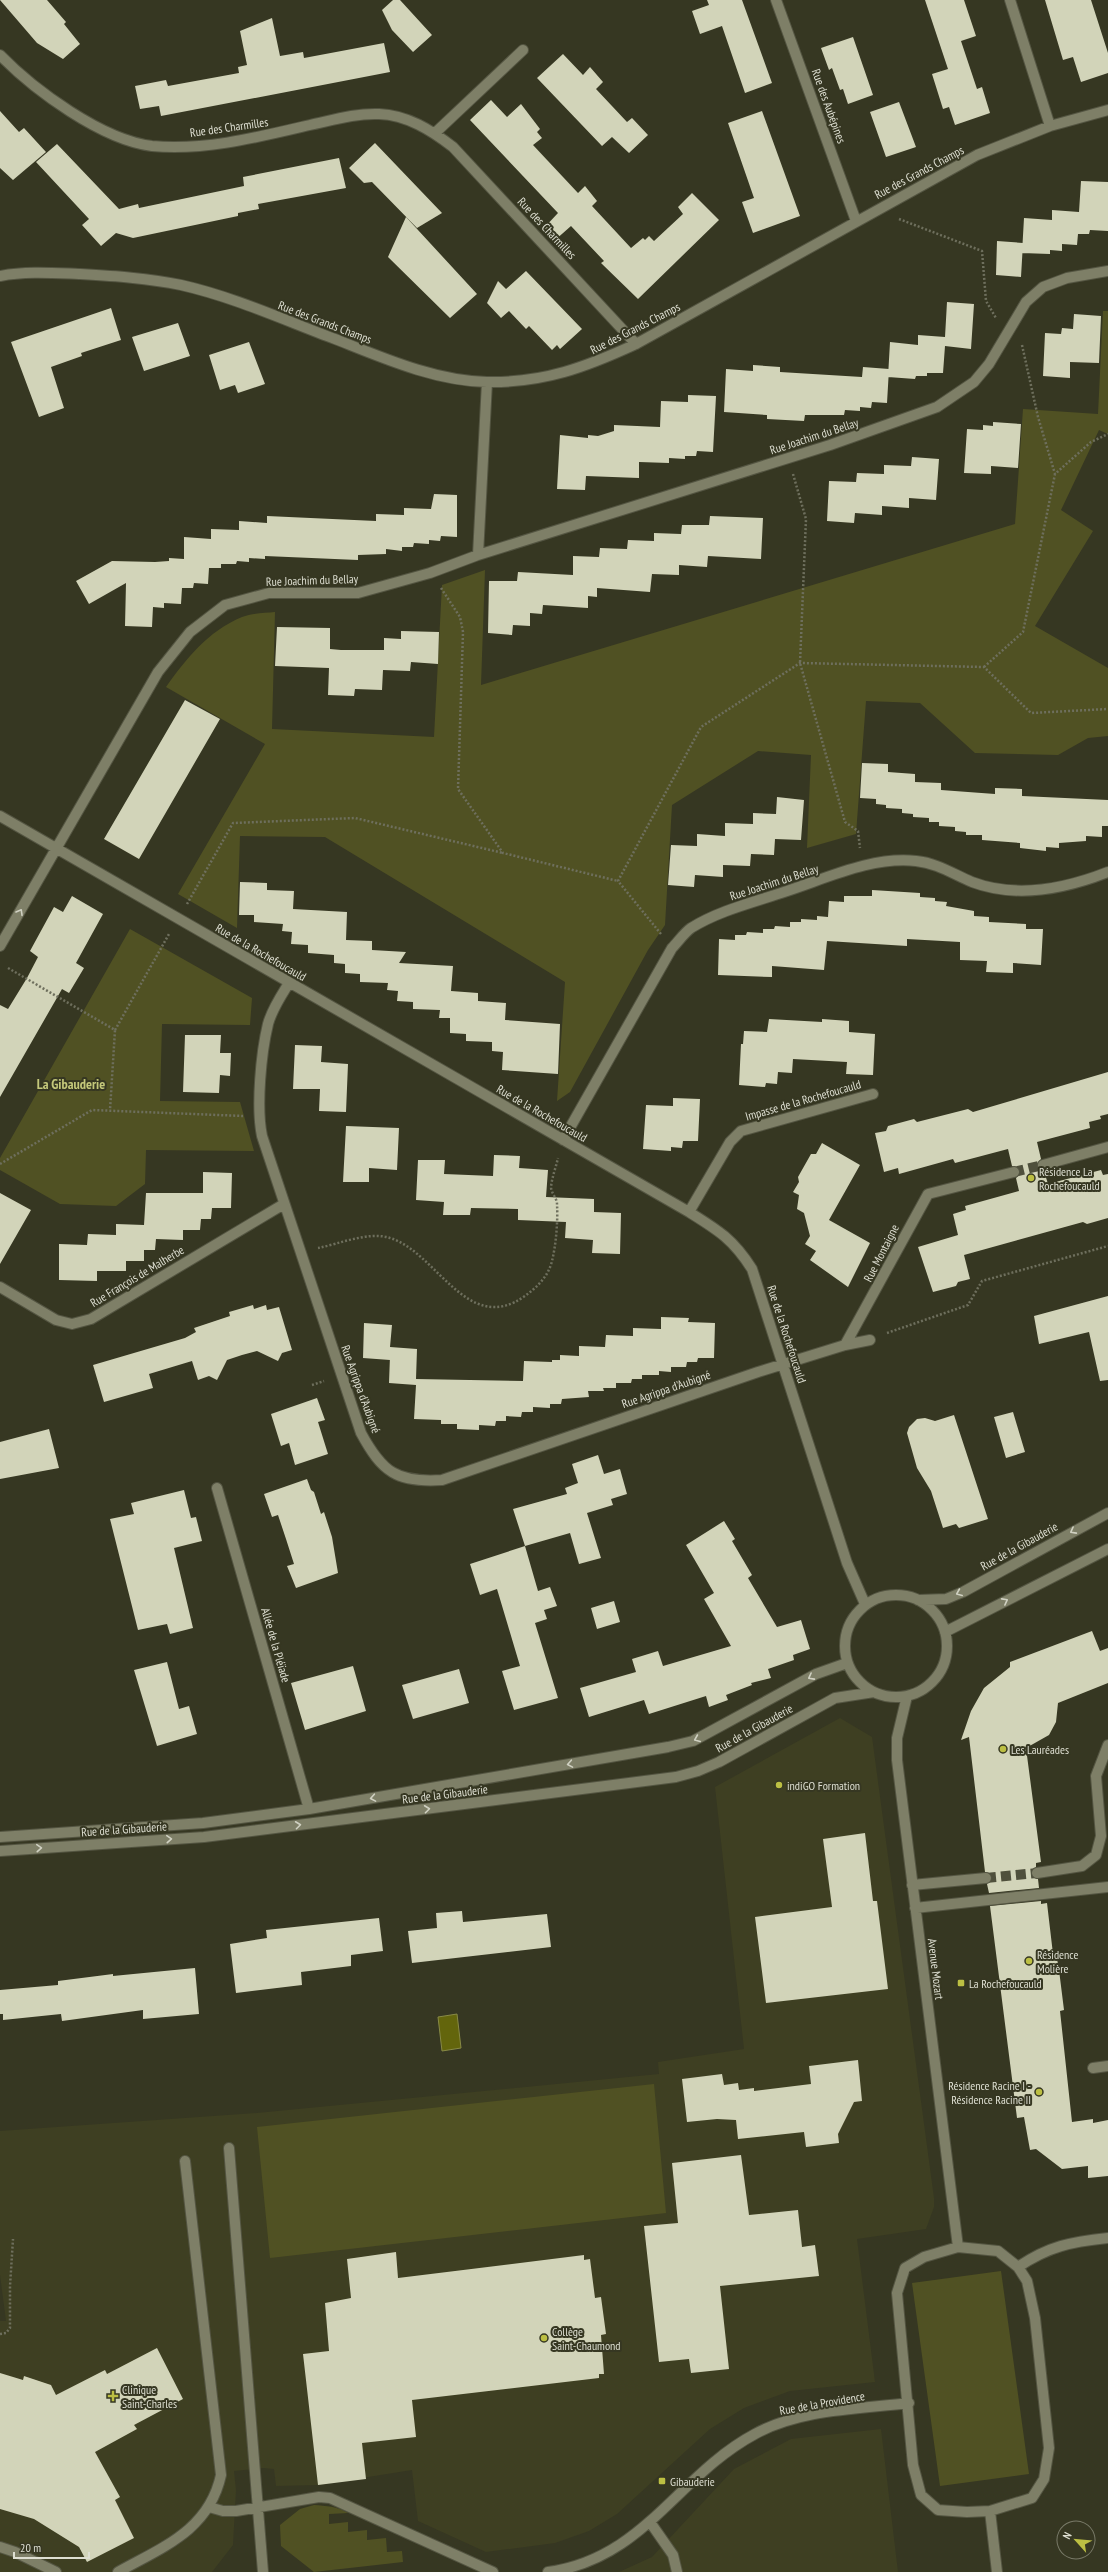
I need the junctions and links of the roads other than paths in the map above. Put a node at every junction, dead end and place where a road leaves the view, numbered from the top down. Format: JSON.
{"nodes":[{"id":1,"x":776,"y":0,"type":"edge"},
{"id":2,"x":1010,"y":0,"type":"edge"},
{"id":3,"x":523,"y":50,"type":"dead end"},
{"id":4,"x":0,"y":55,"type":"edge"},
{"id":5,"x":1108,"y":110,"type":"edge"},
{"id":6,"x":1050,"y":126,"type":"junction"},
{"id":7,"x":435,"y":133,"type":"junction"},
{"id":8,"x":856,"y":221,"type":"junction"},
{"id":9,"x":1108,"y":271,"type":"edge"},
{"id":10,"x":0,"y":276,"type":"edge"},
{"id":11,"x":636,"y":344,"type":"junction"},
{"id":12,"x":486,"y":382,"type":"junction"},
{"id":13,"x":478,"y":556,"type":"junction"},
{"id":14,"x":0,"y":816,"type":"edge"},
{"id":15,"x":57,"y":849,"type":"junction"},
{"id":16,"x":1108,"y":872,"type":"edge"},
{"id":17,"x":0,"y":946,"type":"edge"},
{"id":18,"x":289,"y":983,"type":"junction"},
{"id":19,"x":873,"y":1094,"type":"dead end"},
{"id":20,"x":563,"y":1140,"type":"junction"},
{"id":21,"x":1108,"y":1147,"type":"edge"},
{"id":22,"x":1043,"y":1165,"type":"tunnel mouth"},
{"id":23,"x":1014,"y":1172,"type":"tunnel mouth"},
{"id":24,"x":284,"y":1204,"type":"junction"},
{"id":25,"x":689,"y":1212,"type":"junction"},
{"id":26,"x":0,"y":1287,"type":"edge"},
{"id":27,"x":870,"y":1340,"type":"road end"},
{"id":28,"x":845,"y":1345,"type":"junction"},
{"id":29,"x":783,"y":1363,"type":"junction"},
{"id":30,"x":217,"y":1488,"type":"dead end"},
{"id":31,"x":1108,"y":1513,"type":"edge"},
{"id":32,"x":1108,"y":1549,"type":"edge"},
{"id":33,"x":918,"y":1600,"type":"junction"},
{"id":34,"x":866,"y":1604,"type":"junction"},
{"id":35,"x":945,"y":1632,"type":"junction"},
{"id":36,"x":848,"y":1663,"type":"junction"},
{"id":37,"x":874,"y":1692,"type":"junction"},
{"id":38,"x":907,"y":1696,"type":"junction"},
{"id":39,"x":1108,"y":1745,"type":"edge"},
{"id":40,"x":309,"y":1809,"type":"junction"},
{"id":41,"x":0,"y":1837,"type":"edge"},
{"id":42,"x":0,"y":1851,"type":"edge"},
{"id":43,"x":1037,"y":1873,"type":"tunnel mouth"},
{"id":44,"x":986,"y":1878,"type":"tunnel mouth"},
{"id":45,"x":912,"y":1885,"type":"junction"},
{"id":46,"x":1108,"y":1887,"type":"edge"},
{"id":47,"x":915,"y":1908,"type":"junction"},
{"id":48,"x":1108,"y":2066,"type":"edge"},
{"id":49,"x":1093,"y":2068,"type":"dead end"},
{"id":50,"x":229,"y":2148,"type":"dead end"},
{"id":51,"x":185,"y":2161,"type":"dead end"},
{"id":52,"x":1108,"y":2238,"type":"edge"},
{"id":53,"x":958,"y":2247,"type":"junction"},
{"id":54,"x":1018,"y":2267,"type":"junction"},
{"id":55,"x":909,"y":2403,"type":"junction"},
{"id":56,"x":209,"y":2507,"type":"junction"},
{"id":57,"x":257,"y":2508,"type":"junction"},
{"id":58,"x":990,"y":2511,"type":"junction"},
{"id":59,"x":650,"y":2522,"type":"junction"},
{"id":60,"x":0,"y":2548,"type":"edge"},
{"id":61,"x":56,"y":2572,"type":"edge"},
{"id":62,"x":118,"y":2572,"type":"edge"},
{"id":63,"x":263,"y":2572,"type":"edge"},
{"id":64,"x":493,"y":2572,"type":"edge"},
{"id":65,"x":548,"y":2572,"type":"edge"},
{"id":66,"x":677,"y":2572,"type":"edge"},
{"id":67,"x":997,"y":2572,"type":"edge"}],
"edges":[{"from":1,"to":8,"type":"street","name":"Rue des Aubépines"},
{"from":2,"to":6,"type":"street"},
{"from":3,"to":7,"type":"street"},
{"from":4,"to":7,"type":"street","name":"Rue des Charmilles"},
{"from":5,"to":6,"type":"street","name":"Rue des Grands Champs"},
{"from":6,"to":8,"type":"street","name":"Rue des Grands Champs"},
{"from":7,"to":11,"type":"street","name":"Rue des Charmilles"},
{"from":8,"to":11,"type":"street","name":"Rue des Grands Champs"},
{"from":9,"to":13,"type":"street","name":"Rue Joachim du Bellay"},
{"from":10,"to":12,"type":"street","name":"Rue des Grands Champs"},
{"from":11,"to":12,"type":"street","name":"Rue des Grands Champs"},
{"from":12,"to":13,"type":"street"},
{"from":13,"to":15,"type":"street","name":"Rue Joachim du Bellay"},
{"from":14,"to":15,"type":"street","name":"Rue de la Rochefoucauld"},
{"from":17,"to":15,"type":"street","one_way":true},
{"from":15,"to":18,"type":"street","name":"Rue de la Rochefoucauld"},
{"from":16,"to":20,"type":"street","name":"Rue Joachim du Bellay"},
{"from":18,"to":20,"type":"street","name":"Rue de la Rochefoucauld"},
{"from":18,"to":24,"type":"street","name":"Rue Agrippa d'Aubigné"},
{"from":19,"to":25,"type":"street","name":"Impasse de la Rochefoucauld"},
{"from":20,"to":25,"type":"street","name":"Rue de la Rochefoucauld"},
{"from":21,"to":22,"type":"street"},
{"from":23,"to":28,"type":"street","name":"Rue Montaigne"},
{"from":24,"to":26,"type":"street","name":"Rue François de Malherbe"},
{"from":24,"to":29,"type":"street","name":"Rue Agrippa d'Aubigné"},
{"from":25,"to":29,"type":"street","name":"Rue de la Rochefoucauld"},
{"from":27,"to":28,"type":"street"},
{"from":28,"to":29,"type":"street"},
{"from":29,"to":34,"type":"street","name":"Rue de la Rochefoucauld"},
{"from":30,"to":40,"type":"street","name":"Allée de la Pléïade"},
{"from":31,"to":33,"type":"street","name":"Rue de la Gibauderie","one_way":true},
{"from":35,"to":32,"type":"street","one_way":true},
{"from":33,"to":34,"type":"street"},
{"from":33,"to":35,"type":"street"},
{"from":34,"to":36,"type":"street"},
{"from":35,"to":38,"type":"street"},
{"from":36,"to":37,"type":"street"},
{"from":36,"to":40,"type":"street","name":"Rue de la Gibauderie","one_way":true},
{"from":37,"to":38,"type":"street"},
{"from":42,"to":37,"type":"street","name":"Rue de la Gibauderie","one_way":true},
{"from":38,"to":45,"type":"street","name":"Avenue Mozart"},
{"from":39,"to":43,"type":"street"},
{"from":40,"to":41,"type":"street","name":"Rue de la Gibauderie"},
{"from":44,"to":45,"type":"street"},
{"from":45,"to":47,"type":"street","name":"Avenue Mozart"},
{"from":46,"to":47,"type":"street"},
{"from":47,"to":53,"type":"street","name":"Avenue Mozart"},
{"from":48,"to":49,"type":"street"},
{"from":50,"to":57,"type":"street"},
{"from":51,"to":56,"type":"street"},
{"from":52,"to":54,"type":"street"},
{"from":53,"to":54,"type":"street"},
{"from":53,"to":55,"type":"street"},
{"from":54,"to":58,"type":"street"},
{"from":55,"to":58,"type":"street"},
{"from":55,"to":59,"type":"street","name":"Rue de la Providence"},
{"from":56,"to":57,"type":"street"},
{"from":56,"to":62,"type":"street"},
{"from":57,"to":63,"type":"street"},
{"from":57,"to":64,"type":"street"},
{"from":58,"to":67,"type":"street"},
{"from":59,"to":65,"type":"street","name":"Rue de la Providence"},
{"from":59,"to":66,"type":"street"},
{"from":60,"to":61,"type":"street"}]}
